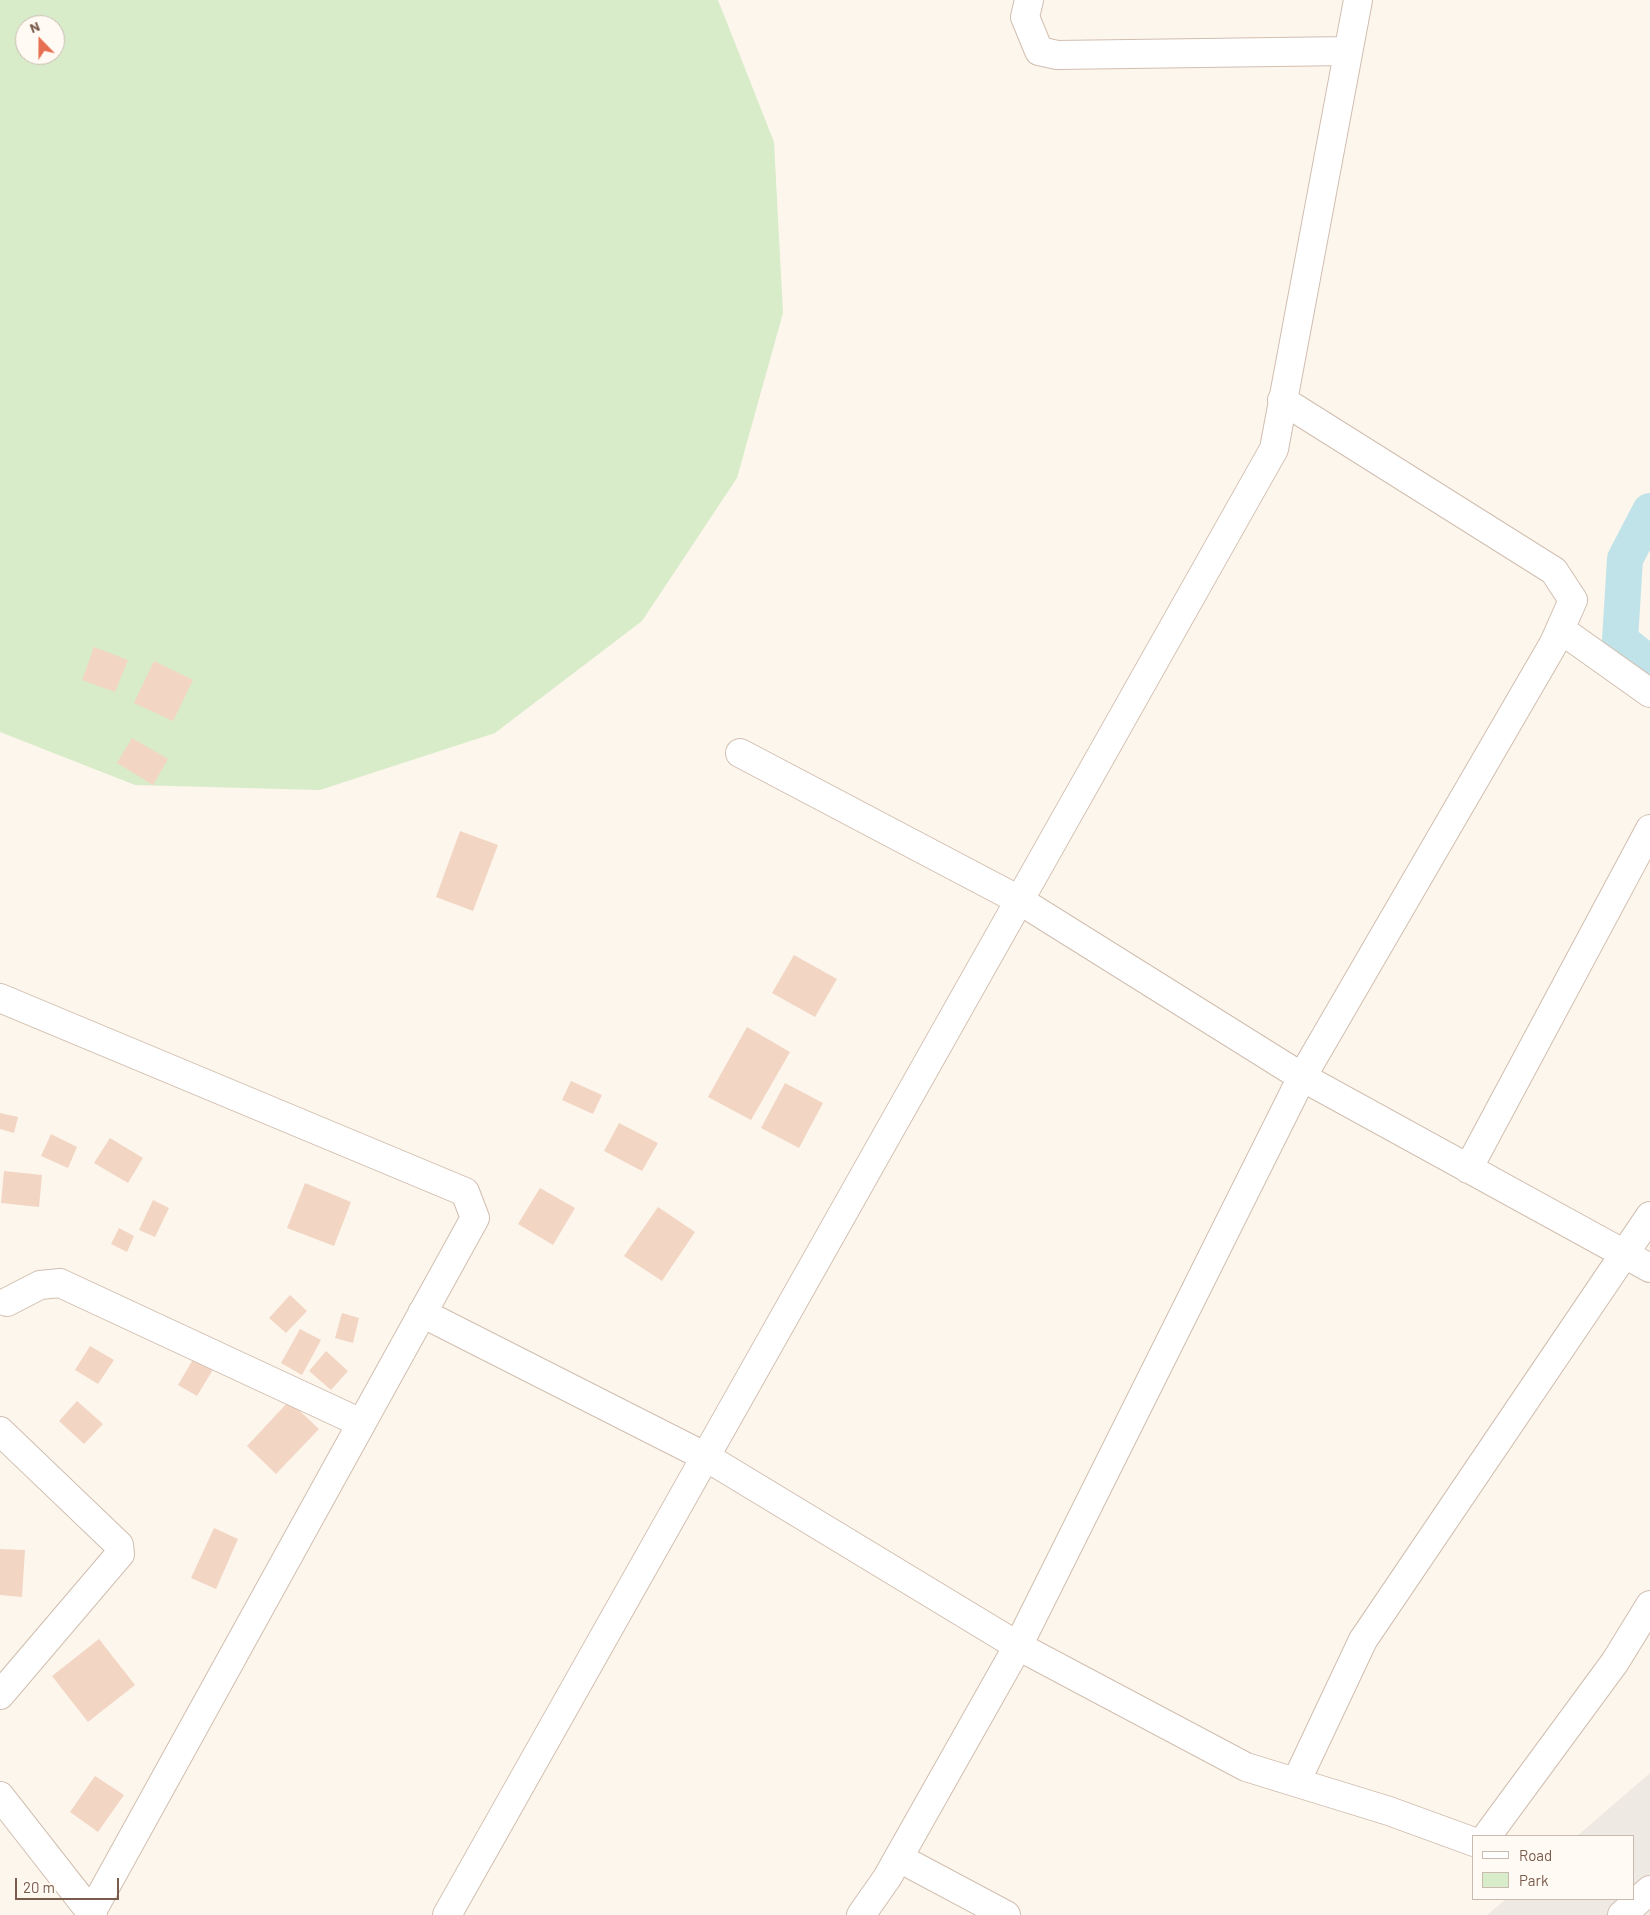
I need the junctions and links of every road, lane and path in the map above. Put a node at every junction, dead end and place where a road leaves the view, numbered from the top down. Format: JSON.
{"nodes":[{"id":1,"x":1029,"y":0,"type":"edge"},
{"id":2,"x":1358,"y":0,"type":"edge"},
{"id":3,"x":1348,"y":51,"type":"junction"},
{"id":4,"x":1282,"y":400,"type":"junction"},
{"id":5,"x":1560,"y":629,"type":"junction"},
{"id":6,"x":1650,"y":694,"type":"edge"},
{"id":7,"x":740,"y":753,"type":"dead end"},
{"id":8,"x":1650,"y":829,"type":"edge"},
{"id":9,"x":1019,"y":900,"type":"junction"},
{"id":10,"x":0,"y":998,"type":"edge"},
{"id":11,"x":1302,"y":1078,"type":"junction"},
{"id":12,"x":1468,"y":1169,"type":"junction"},
{"id":13,"x":1650,"y":1216,"type":"edge"},
{"id":14,"x":1626,"y":1255,"type":"junction"},
{"id":15,"x":1650,"y":1268,"type":"edge"},
{"id":16,"x":2,"y":1307,"type":"edge"},
{"id":17,"x":422,"y":1313,"type":"junction"},
{"id":18,"x":361,"y":1423,"type":"junction"},
{"id":19,"x":0,"y":1431,"type":"edge"},
{"id":20,"x":706,"y":1457,"type":"junction"},
{"id":21,"x":1650,"y":1605,"type":"edge"},
{"id":22,"x":1018,"y":1646,"type":"junction"},
{"id":23,"x":0,"y":1695,"type":"edge"},
{"id":24,"x":1296,"y":1782,"type":"junction"},
{"id":25,"x":0,"y":1796,"type":"edge"},
{"id":26,"x":1488,"y":1835,"type":"edge"},
{"id":27,"x":1472,"y":1841,"type":"edge"},
{"id":28,"x":899,"y":1858,"type":"junction"},
{"id":29,"x":1650,"y":1890,"type":"edge"},
{"id":30,"x":92,"y":1914,"type":"edge"},
{"id":31,"x":447,"y":1915,"type":"edge"},
{"id":32,"x":861,"y":1915,"type":"edge"},
{"id":33,"x":1006,"y":1915,"type":"edge"},
{"id":34,"x":1622,"y":1915,"type":"edge"}],
"edges":[{"from":1,"to":3,"type":"street"},
{"from":2,"to":3,"type":"street"},
{"from":3,"to":4,"type":"street"},
{"from":4,"to":5,"type":"street"},
{"from":4,"to":9,"type":"street"},
{"from":5,"to":6,"type":"street"},
{"from":5,"to":11,"type":"street"},
{"from":7,"to":9,"type":"street"},
{"from":8,"to":12,"type":"street"},
{"from":9,"to":11,"type":"street"},
{"from":9,"to":20,"type":"street"},
{"from":10,"to":17,"type":"street"},
{"from":11,"to":12,"type":"street"},
{"from":11,"to":22,"type":"street"},
{"from":12,"to":14,"type":"street"},
{"from":13,"to":14,"type":"street"},
{"from":14,"to":15,"type":"street"},
{"from":14,"to":24,"type":"street"},
{"from":16,"to":18,"type":"street"},
{"from":17,"to":18,"type":"street"},
{"from":17,"to":20,"type":"street"},
{"from":18,"to":30,"type":"street"},
{"from":19,"to":23,"type":"street"},
{"from":20,"to":22,"type":"street"},
{"from":20,"to":31,"type":"street"},
{"from":21,"to":26,"type":"street"},
{"from":22,"to":24,"type":"street"},
{"from":22,"to":28,"type":"street"},
{"from":24,"to":27,"type":"street"},
{"from":25,"to":30,"type":"street"},
{"from":28,"to":32,"type":"street"},
{"from":28,"to":33,"type":"street"},
{"from":29,"to":34,"type":"street"}]}
